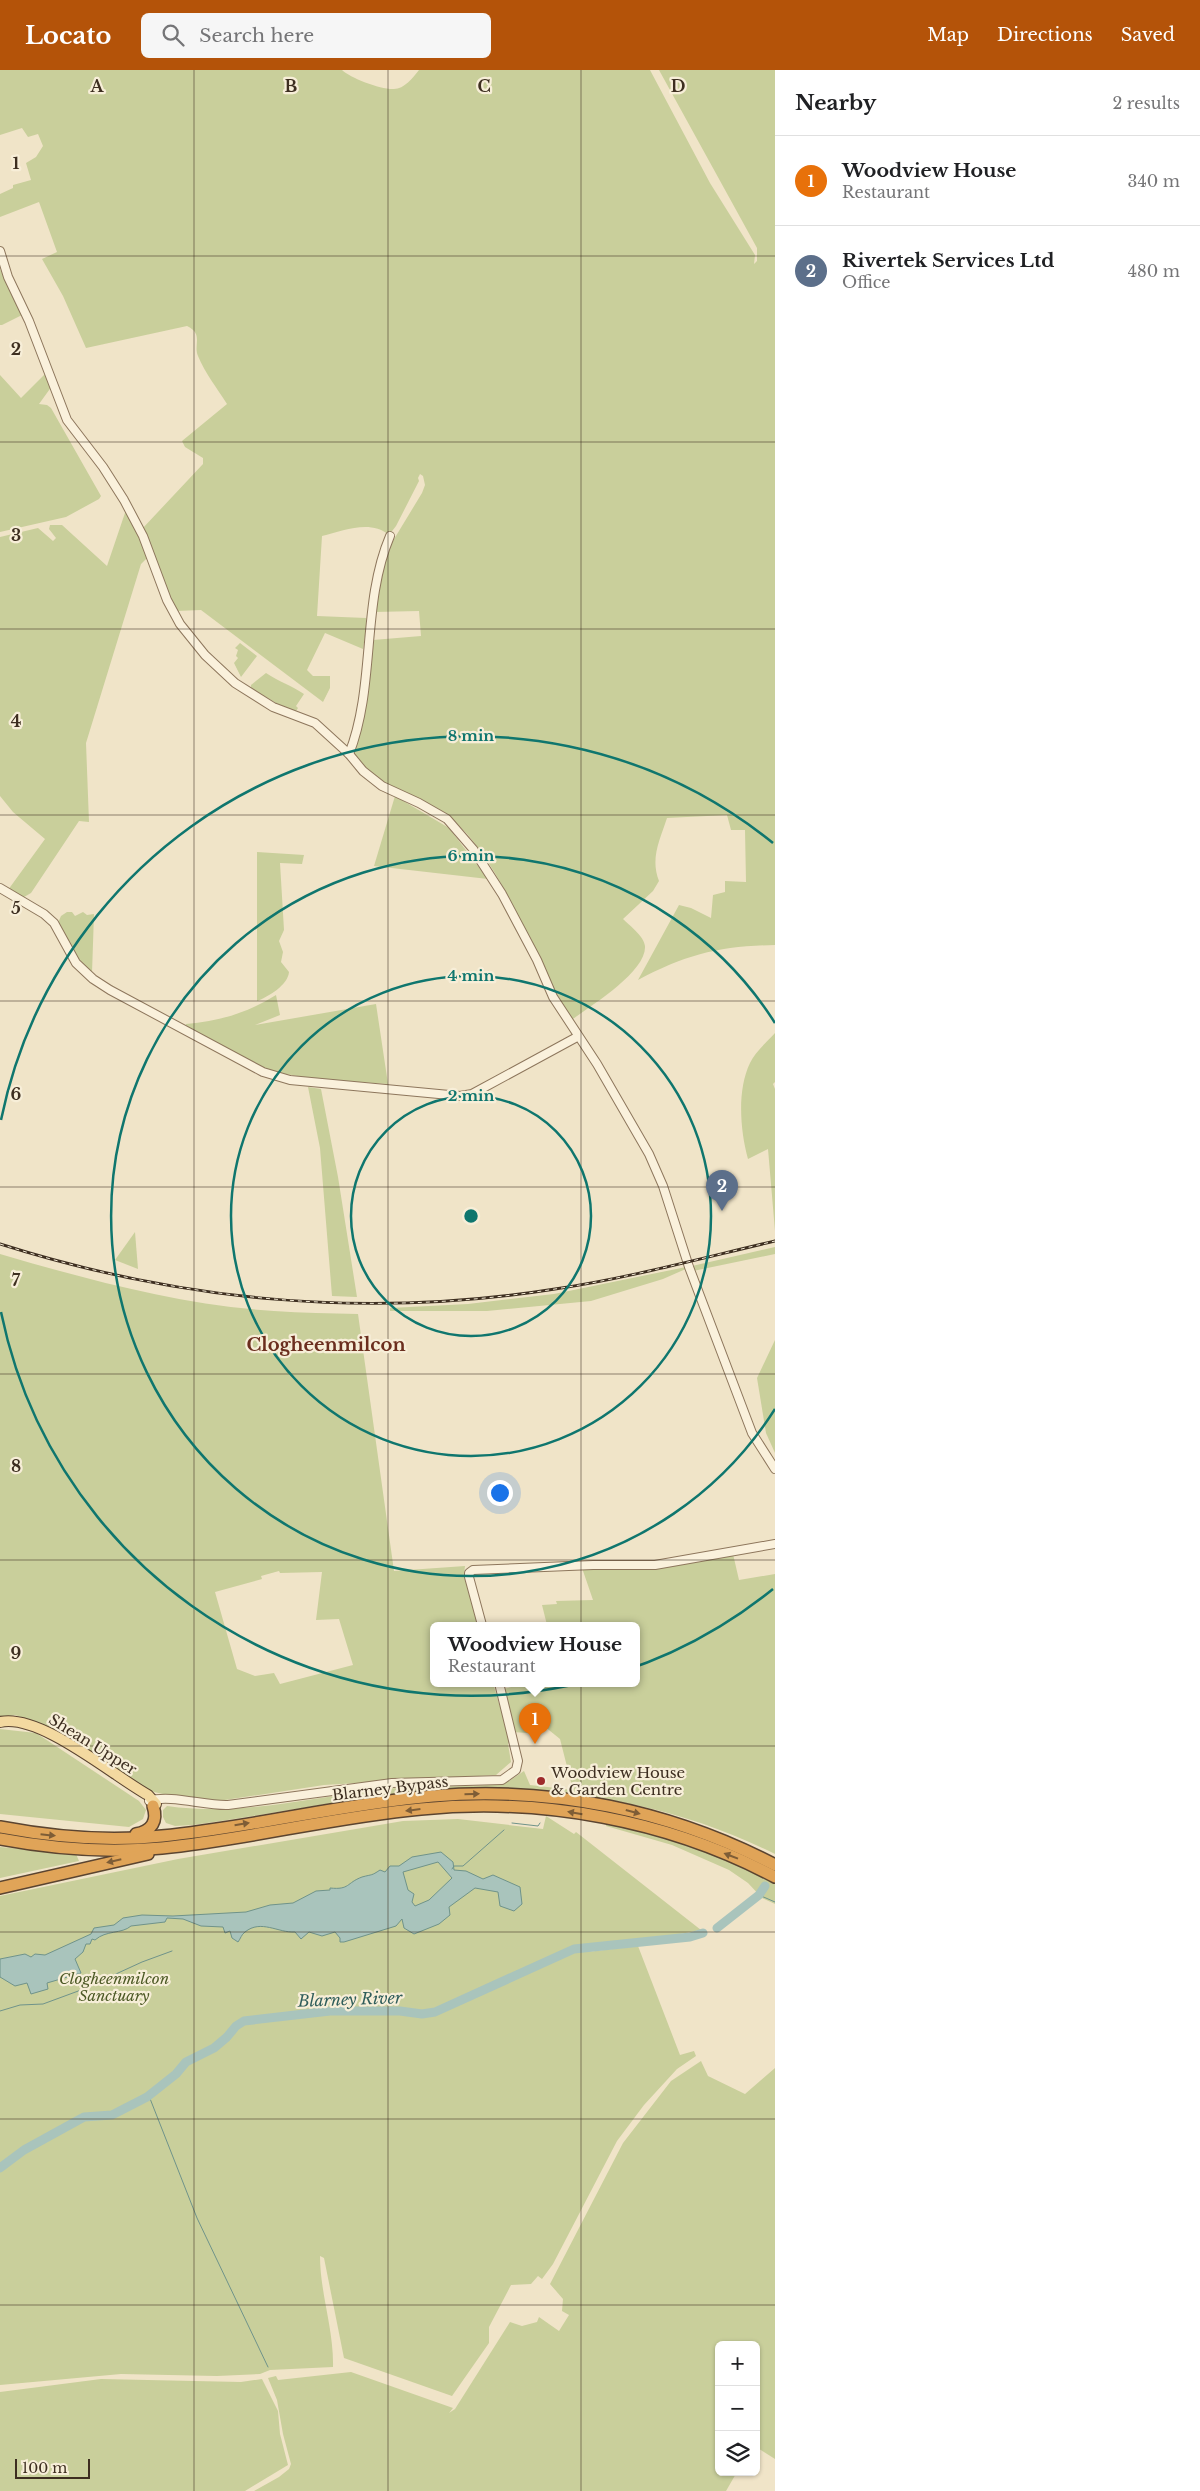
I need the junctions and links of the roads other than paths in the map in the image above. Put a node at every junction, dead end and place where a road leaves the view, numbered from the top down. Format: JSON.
{"nodes":[{"id":1,"x":0,"y":251,"type":"edge"},
{"id":2,"x":390,"y":536,"type":"dead end"},
{"id":3,"x":349,"y":754,"type":"junction"},
{"id":4,"x":0,"y":888,"type":"edge"},
{"id":5,"x":578,"y":1037,"type":"junction"},
{"id":6,"x":775,"y":1469,"type":"edge"},
{"id":7,"x":775,"y":1544,"type":"edge"},
{"id":8,"x":481,"y":1622,"type":"edge"},
{"id":9,"x":500,"y":1687,"type":"edge"},
{"id":10,"x":0,"y":1722,"type":"edge"},
{"id":11,"x":153,"y":1803,"type":"junction"},
{"id":12,"x":0,"y":1827,"type":"edge"},
{"id":13,"x":194,"y":1832,"type":"junction"},
{"id":14,"x":0,"y":1838,"type":"edge"},
{"id":15,"x":110,"y":1838,"type":"junction"},
{"id":16,"x":214,"y":1841,"type":"junction"},
{"id":17,"x":775,"y":1864,"type":"edge"},
{"id":18,"x":775,"y":1877,"type":"edge"},
{"id":19,"x":0,"y":1888,"type":"edge"}],
"edges":[{"from":1,"to":3,"type":"street"},
{"from":2,"to":3,"type":"street"},
{"from":3,"to":5,"type":"street"},
{"from":4,"to":5,"type":"street"},
{"from":5,"to":6,"type":"street"},
{"from":7,"to":8,"type":"street"},
{"from":9,"to":11,"type":"street"},
{"from":10,"to":11,"type":"main road","name":"Shean Upper"},
{"from":11,"to":13,"type":"highway"},
{"from":11,"to":15,"type":"highway"},
{"from":12,"to":15,"type":"highway","name":"Blarney Bypass","one_way":true},
{"from":13,"to":15,"type":"highway","name":"Blarney Bypass"},
{"from":13,"to":17,"type":"highway","name":"Blarney Bypass","one_way":true},
{"from":14,"to":16,"type":"highway","name":"Blarney Bypass"},
{"from":18,"to":16,"type":"highway","name":"Blarney Bypass","one_way":true},
{"from":16,"to":19,"type":"highway","one_way":true}]}
